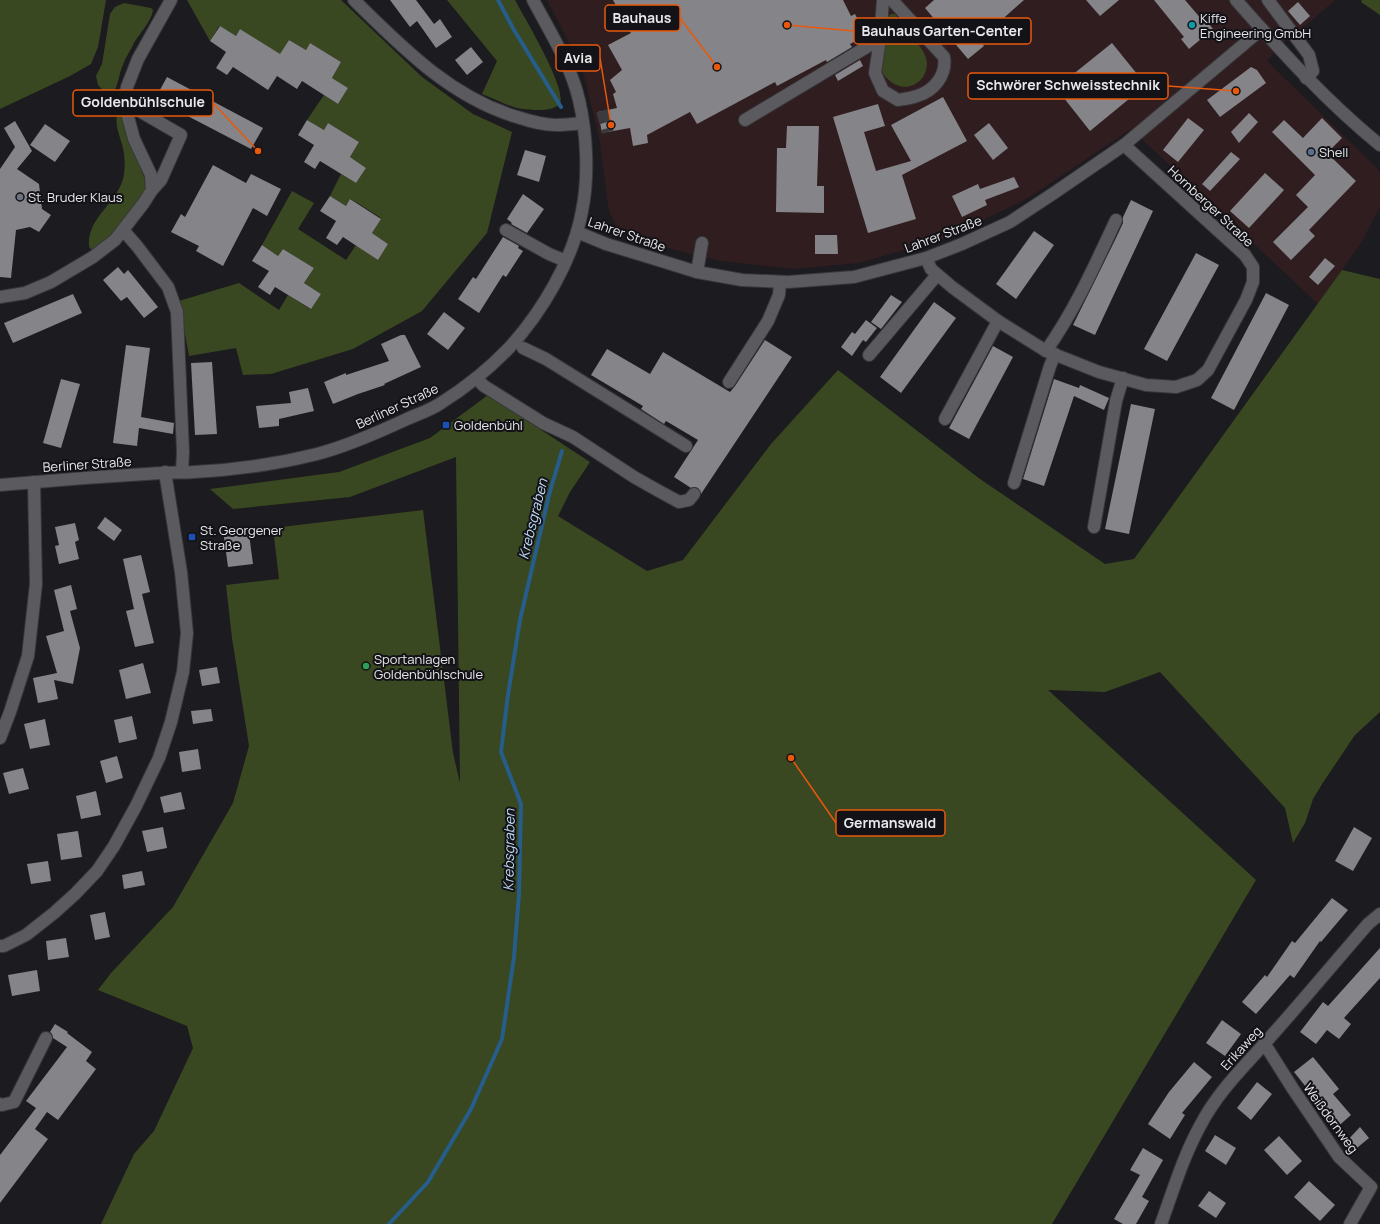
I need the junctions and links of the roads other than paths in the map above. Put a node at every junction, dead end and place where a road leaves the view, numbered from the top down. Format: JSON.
{"nodes":[{"id":1,"x":171,"y":0,"type":"edge"},
{"id":2,"x":354,"y":0,"type":"edge"},
{"id":3,"x":533,"y":0,"type":"edge"},
{"id":4,"x":883,"y":0,"type":"edge"},
{"id":5,"x":892,"y":0,"type":"edge"},
{"id":6,"x":1236,"y":0,"type":"edge"},
{"id":7,"x":1270,"y":1,"type":"edge"},
{"id":8,"x":1262,"y":29,"type":"junction"},
{"id":9,"x":880,"y":39,"type":"junction"},
{"id":10,"x":1306,"y":78,"type":"junction"},
{"id":11,"x":124,"y":102,"type":"junction"},
{"id":12,"x":746,"y":120,"type":"dead end"},
{"id":13,"x":583,"y":123,"type":"junction"},
{"id":14,"x":1124,"y":144,"type":"junction"},
{"id":15,"x":1380,"y":145,"type":"edge"},
{"id":16,"x":152,"y":190,"type":"junction"},
{"id":17,"x":1116,"y":220,"type":"dead end"},
{"id":18,"x":123,"y":230,"type":"junction"},
{"id":19,"x":506,"y":230,"type":"dead end"},
{"id":20,"x":577,"y":232,"type":"junction"},
{"id":21,"x":702,"y":243,"type":"dead end"},
{"id":22,"x":926,"y":258,"type":"junction"},
{"id":23,"x":566,"y":261,"type":"junction"},
{"id":24,"x":697,"y":272,"type":"junction"},
{"id":25,"x":937,"y":275,"type":"junction"},
{"id":26,"x":780,"y":282,"type":"junction"},
{"id":27,"x":0,"y":297,"type":"edge"},
{"id":28,"x":998,"y":321,"type":"junction"},
{"id":29,"x":523,"y":348,"type":"dead end"},
{"id":30,"x":1050,"y":352,"type":"junction"},
{"id":31,"x":869,"y":355,"type":"dead end"},
{"id":32,"x":476,"y":378,"type":"junction"},
{"id":33,"x":1123,"y":378,"type":"junction"},
{"id":34,"x":729,"y":382,"type":"dead end"},
{"id":35,"x":945,"y":419,"type":"dead end"},
{"id":36,"x":686,"y":446,"type":"dead end"},
{"id":37,"x":165,"y":472,"type":"junction"},
{"id":38,"x":182,"y":472,"type":"junction"},
{"id":39,"x":34,"y":482,"type":"junction"},
{"id":40,"x":1014,"y":483,"type":"dead end"},
{"id":41,"x":0,"y":485,"type":"edge"},
{"id":42,"x":694,"y":494,"type":"dead end"},
{"id":43,"x":1094,"y":527,"type":"dead end"},
{"id":44,"x":0,"y":738,"type":"edge"},
{"id":45,"x":1380,"y":914,"type":"edge"},
{"id":46,"x":0,"y":946,"type":"edge"},
{"id":47,"x":46,"y":1038,"type":"dead end"},
{"id":48,"x":1264,"y":1043,"type":"junction"},
{"id":49,"x":0,"y":1104,"type":"edge"},
{"id":50,"x":1161,"y":1224,"type":"edge"},
{"id":51,"x":1350,"y":1224,"type":"edge"}],
"edges":[{"from":1,"to":11,"type":"street"},
{"from":2,"to":13,"type":"street"},
{"from":3,"to":13,"type":"street","name":"Berliner Straße"},
{"from":4,"to":9,"type":"street"},
{"from":5,"to":9,"type":"street"},
{"from":6,"to":8,"type":"street"},
{"from":7,"to":10,"type":"street"},
{"from":8,"to":10,"type":"street"},
{"from":8,"to":14,"type":"street","name":"Lahrer Straße"},
{"from":9,"to":12,"type":"street"},
{"from":10,"to":15,"type":"street"},
{"from":11,"to":16,"type":"street"},
{"from":11,"to":16,"type":"street"},
{"from":13,"to":20,"type":"street","name":"Berliner Straße"},
{"from":14,"to":22,"type":"street","name":"Lahrer Straße"},
{"from":14,"to":33,"type":"street","name":"Hornberger Straße"},
{"from":16,"to":18,"type":"street"},
{"from":17,"to":30,"type":"street"},
{"from":18,"to":27,"type":"street"},
{"from":18,"to":38,"type":"street"},
{"from":19,"to":23,"type":"street"},
{"from":20,"to":23,"type":"street","name":"Berliner Straße"},
{"from":20,"to":24,"type":"street","name":"Lahrer Straße"},
{"from":21,"to":24,"type":"street"},
{"from":22,"to":25,"type":"street","name":"Hornberger Straße"},
{"from":22,"to":26,"type":"street","name":"Lahrer Straße"},
{"from":23,"to":32,"type":"street","name":"Berliner Straße"},
{"from":24,"to":26,"type":"street","name":"Lahrer Straße"},
{"from":25,"to":28,"type":"street","name":"Hornberger Straße"},
{"from":25,"to":31,"type":"street"},
{"from":26,"to":34,"type":"street"},
{"from":28,"to":30,"type":"street","name":"Hornberger Straße"},
{"from":28,"to":35,"type":"street"},
{"from":29,"to":36,"type":"street"},
{"from":30,"to":33,"type":"street","name":"Hornberger Straße"},
{"from":30,"to":40,"type":"street"},
{"from":32,"to":38,"type":"street","name":"Berliner Straße"},
{"from":32,"to":42,"type":"street"},
{"from":33,"to":43,"type":"street"},
{"from":37,"to":38,"type":"street","name":"Berliner Straße"},
{"from":37,"to":39,"type":"street","name":"Berliner Straße"},
{"from":37,"to":46,"type":"street"},
{"from":39,"to":41,"type":"street","name":"Berliner Straße"},
{"from":39,"to":44,"type":"street"},
{"from":45,"to":48,"type":"street","name":"Erikaweg"},
{"from":47,"to":49,"type":"street"},
{"from":48,"to":50,"type":"street","name":"Erikaweg"},
{"from":48,"to":51,"type":"street","name":"Weißdornweg"}]}
